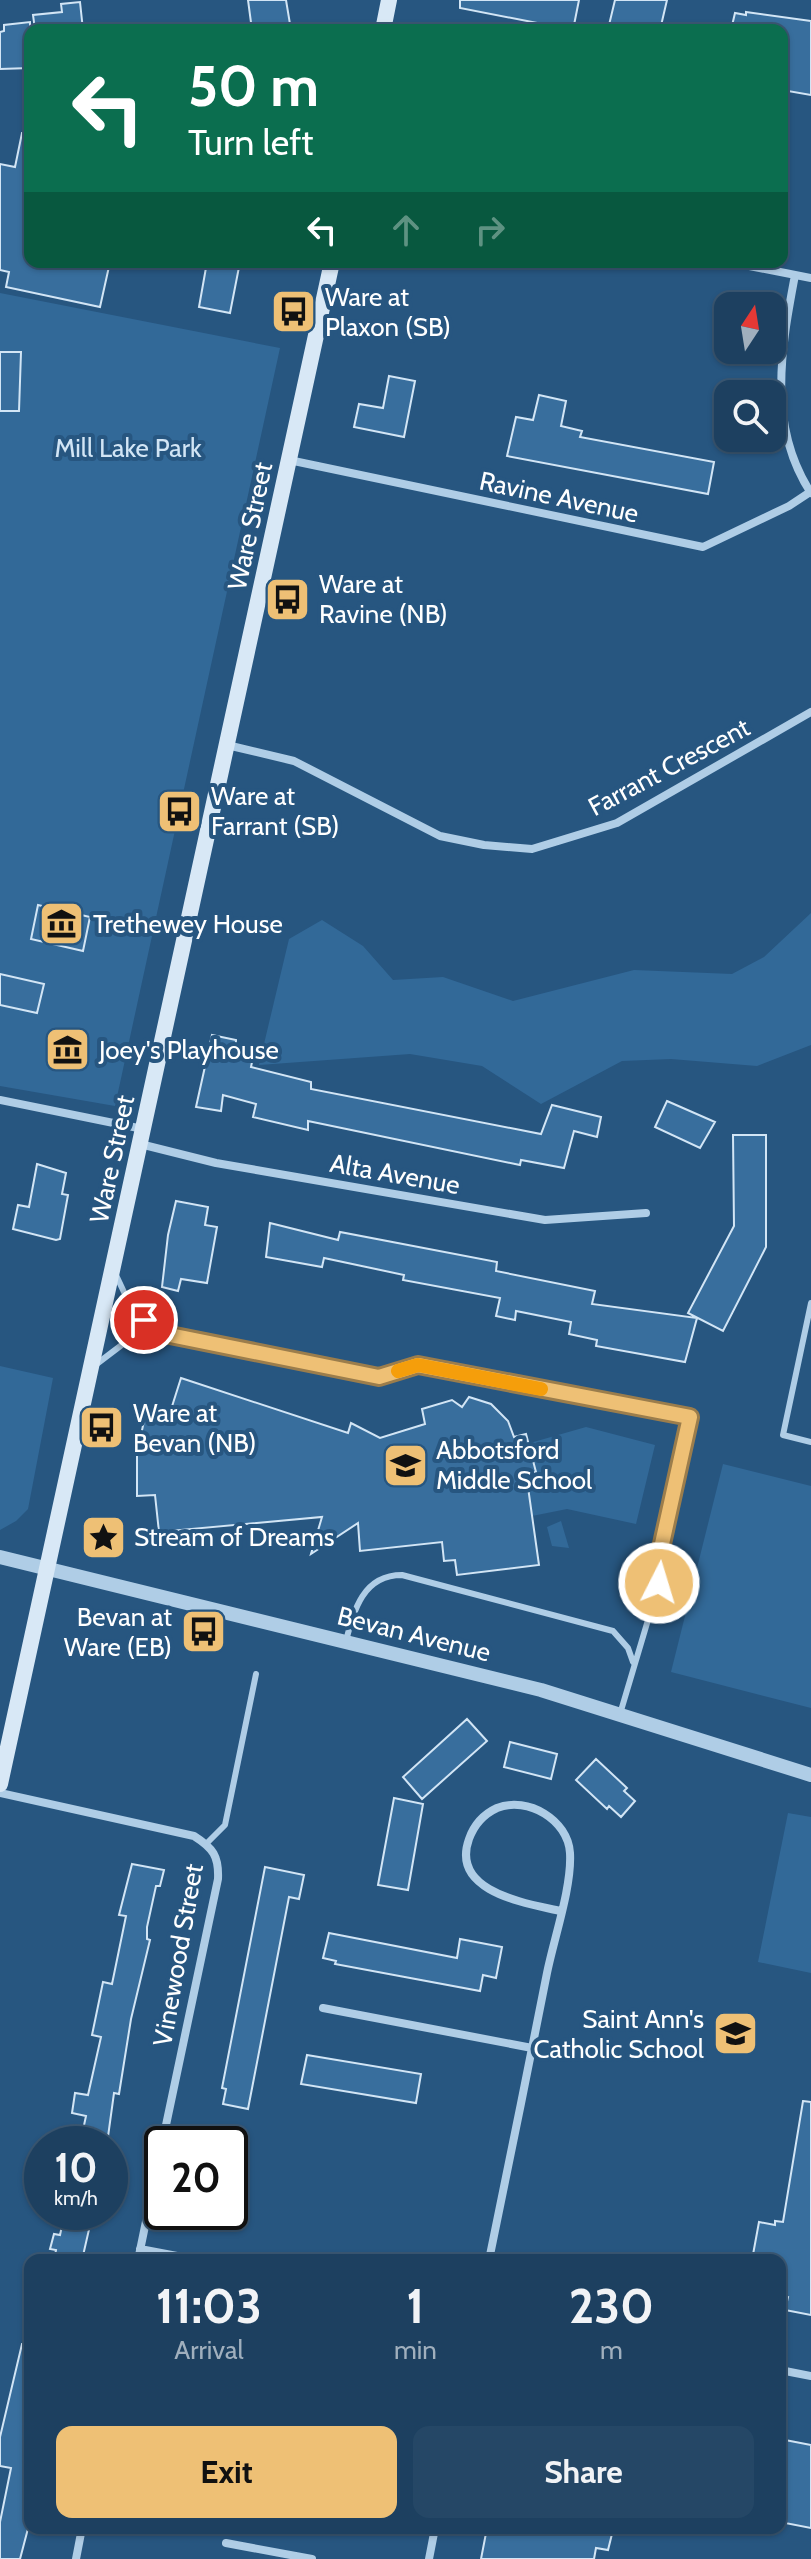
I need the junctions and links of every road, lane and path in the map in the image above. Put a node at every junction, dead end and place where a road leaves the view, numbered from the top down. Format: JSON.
{"nodes":[{"id":1,"x":389,"y":0,"type":"edge"},
{"id":2,"x":384,"y":24,"type":"edge"},
{"id":3,"x":331,"y":268,"type":"edge"},
{"id":4,"x":759,"y":268,"type":"edge"},
{"id":5,"x":795,"y":275,"type":"junction"},
{"id":6,"x":811,"y":278,"type":"edge"},
{"id":7,"x":289,"y":460,"type":"junction"},
{"id":8,"x":810,"y":492,"type":"edge"},
{"id":9,"x":811,"y":712,"type":"edge"},
{"id":10,"x":227,"y":745,"type":"junction"},
{"id":11,"x":0,"y":1100,"type":"edge"},
{"id":12,"x":142,"y":1137,"type":"junction"},
{"id":13,"x":646,"y":1213,"type":"dead end"},
{"id":14,"x":113,"y":1268,"type":"junction"},
{"id":15,"x":811,"y":1303,"type":"edge"},
{"id":16,"x":155,"y":1332,"type":"junction"},
{"id":17,"x":91,"y":1368,"type":"junction"},
{"id":18,"x":811,"y":1442,"type":"edge"},
{"id":19,"x":0,"y":1557,"type":"edge"},
{"id":20,"x":47,"y":1568,"type":"junction"},
{"id":21,"x":346,"y":1641,"type":"junction"},
{"id":22,"x":633,"y":1662,"type":"junction"},
{"id":23,"x":256,"y":1674,"type":"dead end"},
{"id":24,"x":620,"y":1714,"type":"junction"},
{"id":25,"x":811,"y":1775,"type":"edge"},
{"id":26,"x":0,"y":1784,"type":"edge"},
{"id":27,"x":0,"y":1793,"type":"edge"},
{"id":28,"x":206,"y":1844,"type":"junction"},
{"id":29,"x":560,"y":1911,"type":"junction"},
{"id":30,"x":323,"y":2008,"type":"dead end"},
{"id":31,"x":532,"y":2048,"type":"junction"},
{"id":32,"x":166,"y":2126,"type":"edge"},
{"id":33,"x":144,"y":2230,"type":"edge"},
{"id":34,"x":140,"y":2249,"type":"junction"},
{"id":35,"x":139,"y":2254,"type":"edge"},
{"id":36,"x":166,"y":2254,"type":"edge"},
{"id":37,"x":490,"y":2254,"type":"edge"},
{"id":38,"x":786,"y":2371,"type":"edge"},
{"id":39,"x":811,"y":2376,"type":"edge"},
{"id":40,"x":81,"y":2534,"type":"edge"},
{"id":41,"x":434,"y":2534,"type":"edge"},
{"id":42,"x":226,"y":2543,"type":"dead end"},
{"id":43,"x":76,"y":2559,"type":"edge"},
{"id":44,"x":312,"y":2559,"type":"edge"},
{"id":45,"x":429,"y":2559,"type":"edge"}],
"edges":[{"from":1,"to":2,"type":"main road"},
{"from":3,"to":7,"type":"main road","name":"Ware Street"},
{"from":4,"to":5,"type":"street"},
{"from":5,"to":6,"type":"street"},
{"from":5,"to":8,"type":"street"},
{"from":7,"to":8,"type":"street","name":"Ravine Avenue"},
{"from":7,"to":10,"type":"main road","name":"Ware Street"},
{"from":9,"to":10,"type":"street","name":"Farrant Crescent"},
{"from":10,"to":12,"type":"main road","name":"Ware Street"},
{"from":11,"to":12,"type":"street","name":"Alta Avenue"},
{"from":12,"to":13,"type":"street","name":"Alta Avenue"},
{"from":12,"to":14,"type":"main road","name":"Ware Street"},
{"from":14,"to":16,"type":"lane"},
{"from":14,"to":17,"type":"main road","name":"Ware Street"},
{"from":15,"to":18,"type":"lane"},
{"from":16,"to":17,"type":"lane"},
{"from":16,"to":22,"type":"lane"},
{"from":17,"to":20,"type":"main road","name":"Ware Street"},
{"from":19,"to":20,"type":"street","name":"Bevan Avenue"},
{"from":20,"to":21,"type":"street","name":"Bevan Avenue"},
{"from":20,"to":26,"type":"main road","name":"Ware Street"},
{"from":21,"to":22,"type":"lane"},
{"from":21,"to":24,"type":"street","name":"Bevan Avenue"},
{"from":22,"to":24,"type":"lane"},
{"from":23,"to":28,"type":"lane"},
{"from":24,"to":25,"type":"street","name":"Bevan Avenue"},
{"from":27,"to":28,"type":"street","name":"Vinewood Street"},
{"from":28,"to":32,"type":"street","name":"Vinewood Street"},
{"from":29,"to":29,"type":"street"},
{"from":29,"to":31,"type":"street"},
{"from":30,"to":31,"type":"street"},
{"from":31,"to":37,"type":"street"},
{"from":33,"to":34,"type":"street","name":"Vinewood Street"},
{"from":34,"to":35,"type":"street","name":"Vinewood Street"},
{"from":34,"to":36,"type":"street"},
{"from":38,"to":39,"type":"street"},
{"from":40,"to":43,"type":"street"},
{"from":41,"to":45,"type":"street"},
{"from":42,"to":44,"type":"street"}]}
